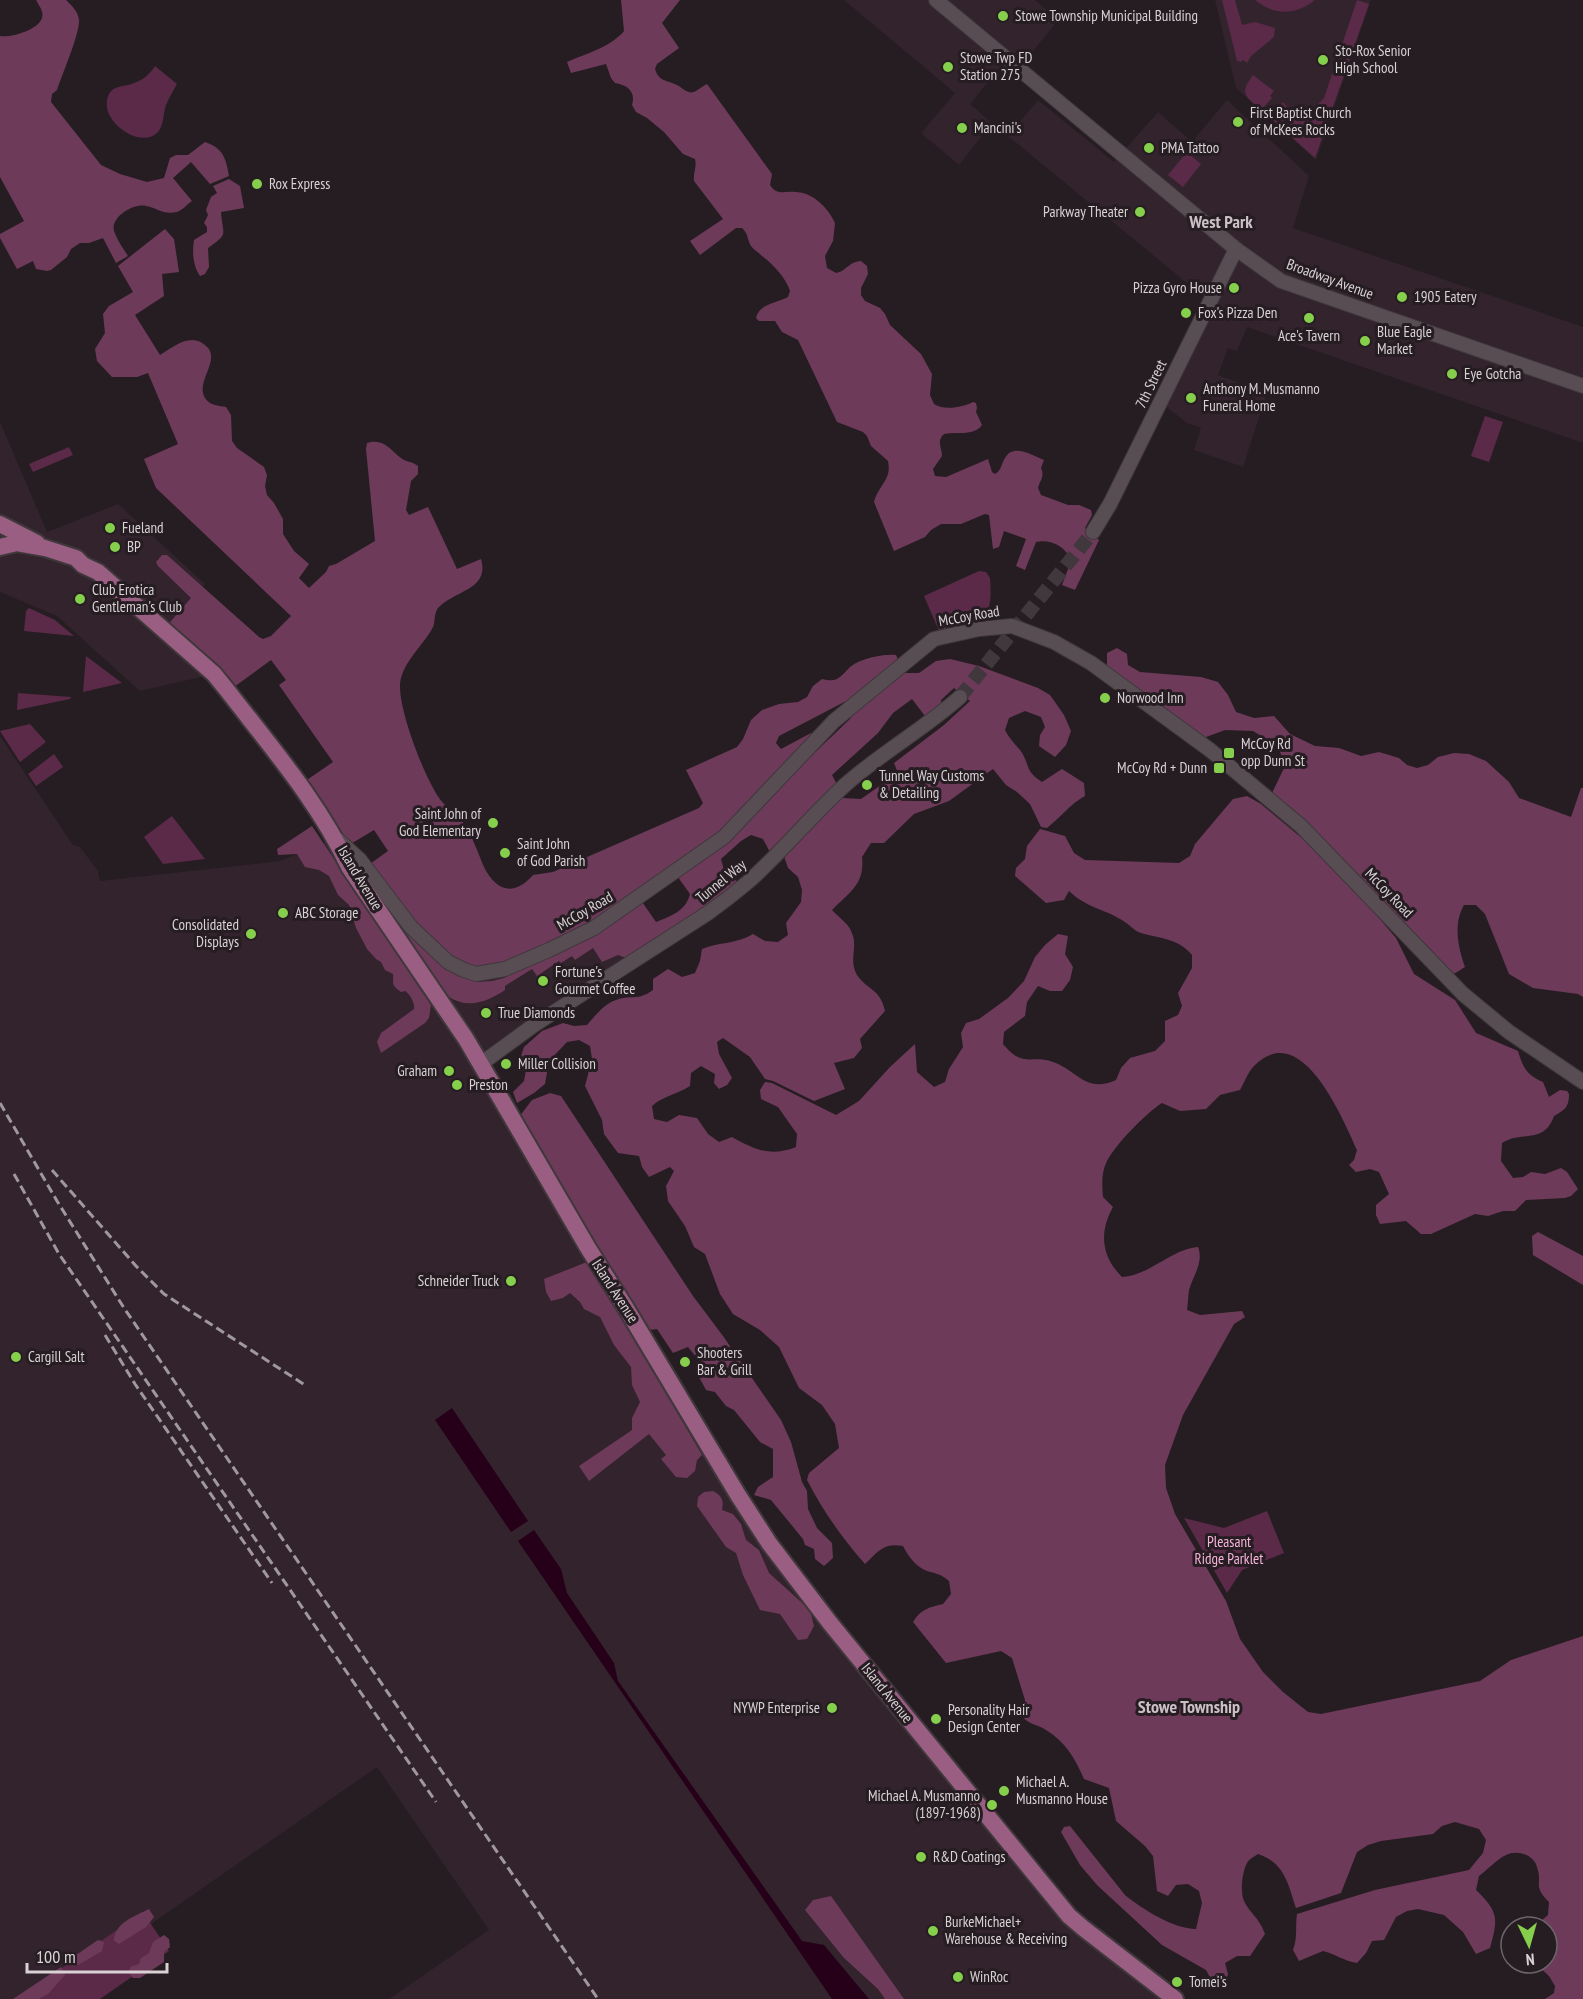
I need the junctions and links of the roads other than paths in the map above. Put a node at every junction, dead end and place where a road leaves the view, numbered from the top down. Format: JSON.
{"nodes":[{"id":1,"x":936,"y":0,"type":"edge"},
{"id":2,"x":1236,"y":249,"type":"junction"},
{"id":3,"x":1583,"y":386,"type":"edge"},
{"id":4,"x":0,"y":524,"type":"edge"},
{"id":5,"x":1093,"y":532,"type":"tunnel mouth"},
{"id":6,"x":5,"y":546,"type":"edge"},
{"id":7,"x":45,"y":548,"type":"junction"},
{"id":8,"x":83,"y":565,"type":"junction"},
{"id":9,"x":960,"y":697,"type":"tunnel mouth"},
{"id":10,"x":336,"y":838,"type":"junction"},
{"id":11,"x":482,"y":1064,"type":"junction"},
{"id":12,"x":1583,"y":1082,"type":"edge"},
{"id":13,"x":1175,"y":1999,"type":"edge"}],
"edges":[{"from":1,"to":2,"type":"street","name":"Broadway Avenue"},
{"from":2,"to":3,"type":"street","name":"Broadway Avenue"},
{"from":2,"to":5,"type":"street","name":"7th Street"},
{"from":4,"to":7,"type":"main road"},
{"from":6,"to":7,"type":"main road","name":"Island Avenue"},
{"from":6,"to":8,"type":"main road","name":"Island Avenue"},
{"from":7,"to":8,"type":"main road","name":"Island Avenue"},
{"from":8,"to":10,"type":"main road","name":"Island Avenue"},
{"from":9,"to":11,"type":"street","name":"Tunnel Way"},
{"from":10,"to":11,"type":"main road","name":"Island Avenue"},
{"from":10,"to":12,"type":"street","name":"McCoy Road"},
{"from":11,"to":13,"type":"main road","name":"Island Avenue"}]}
